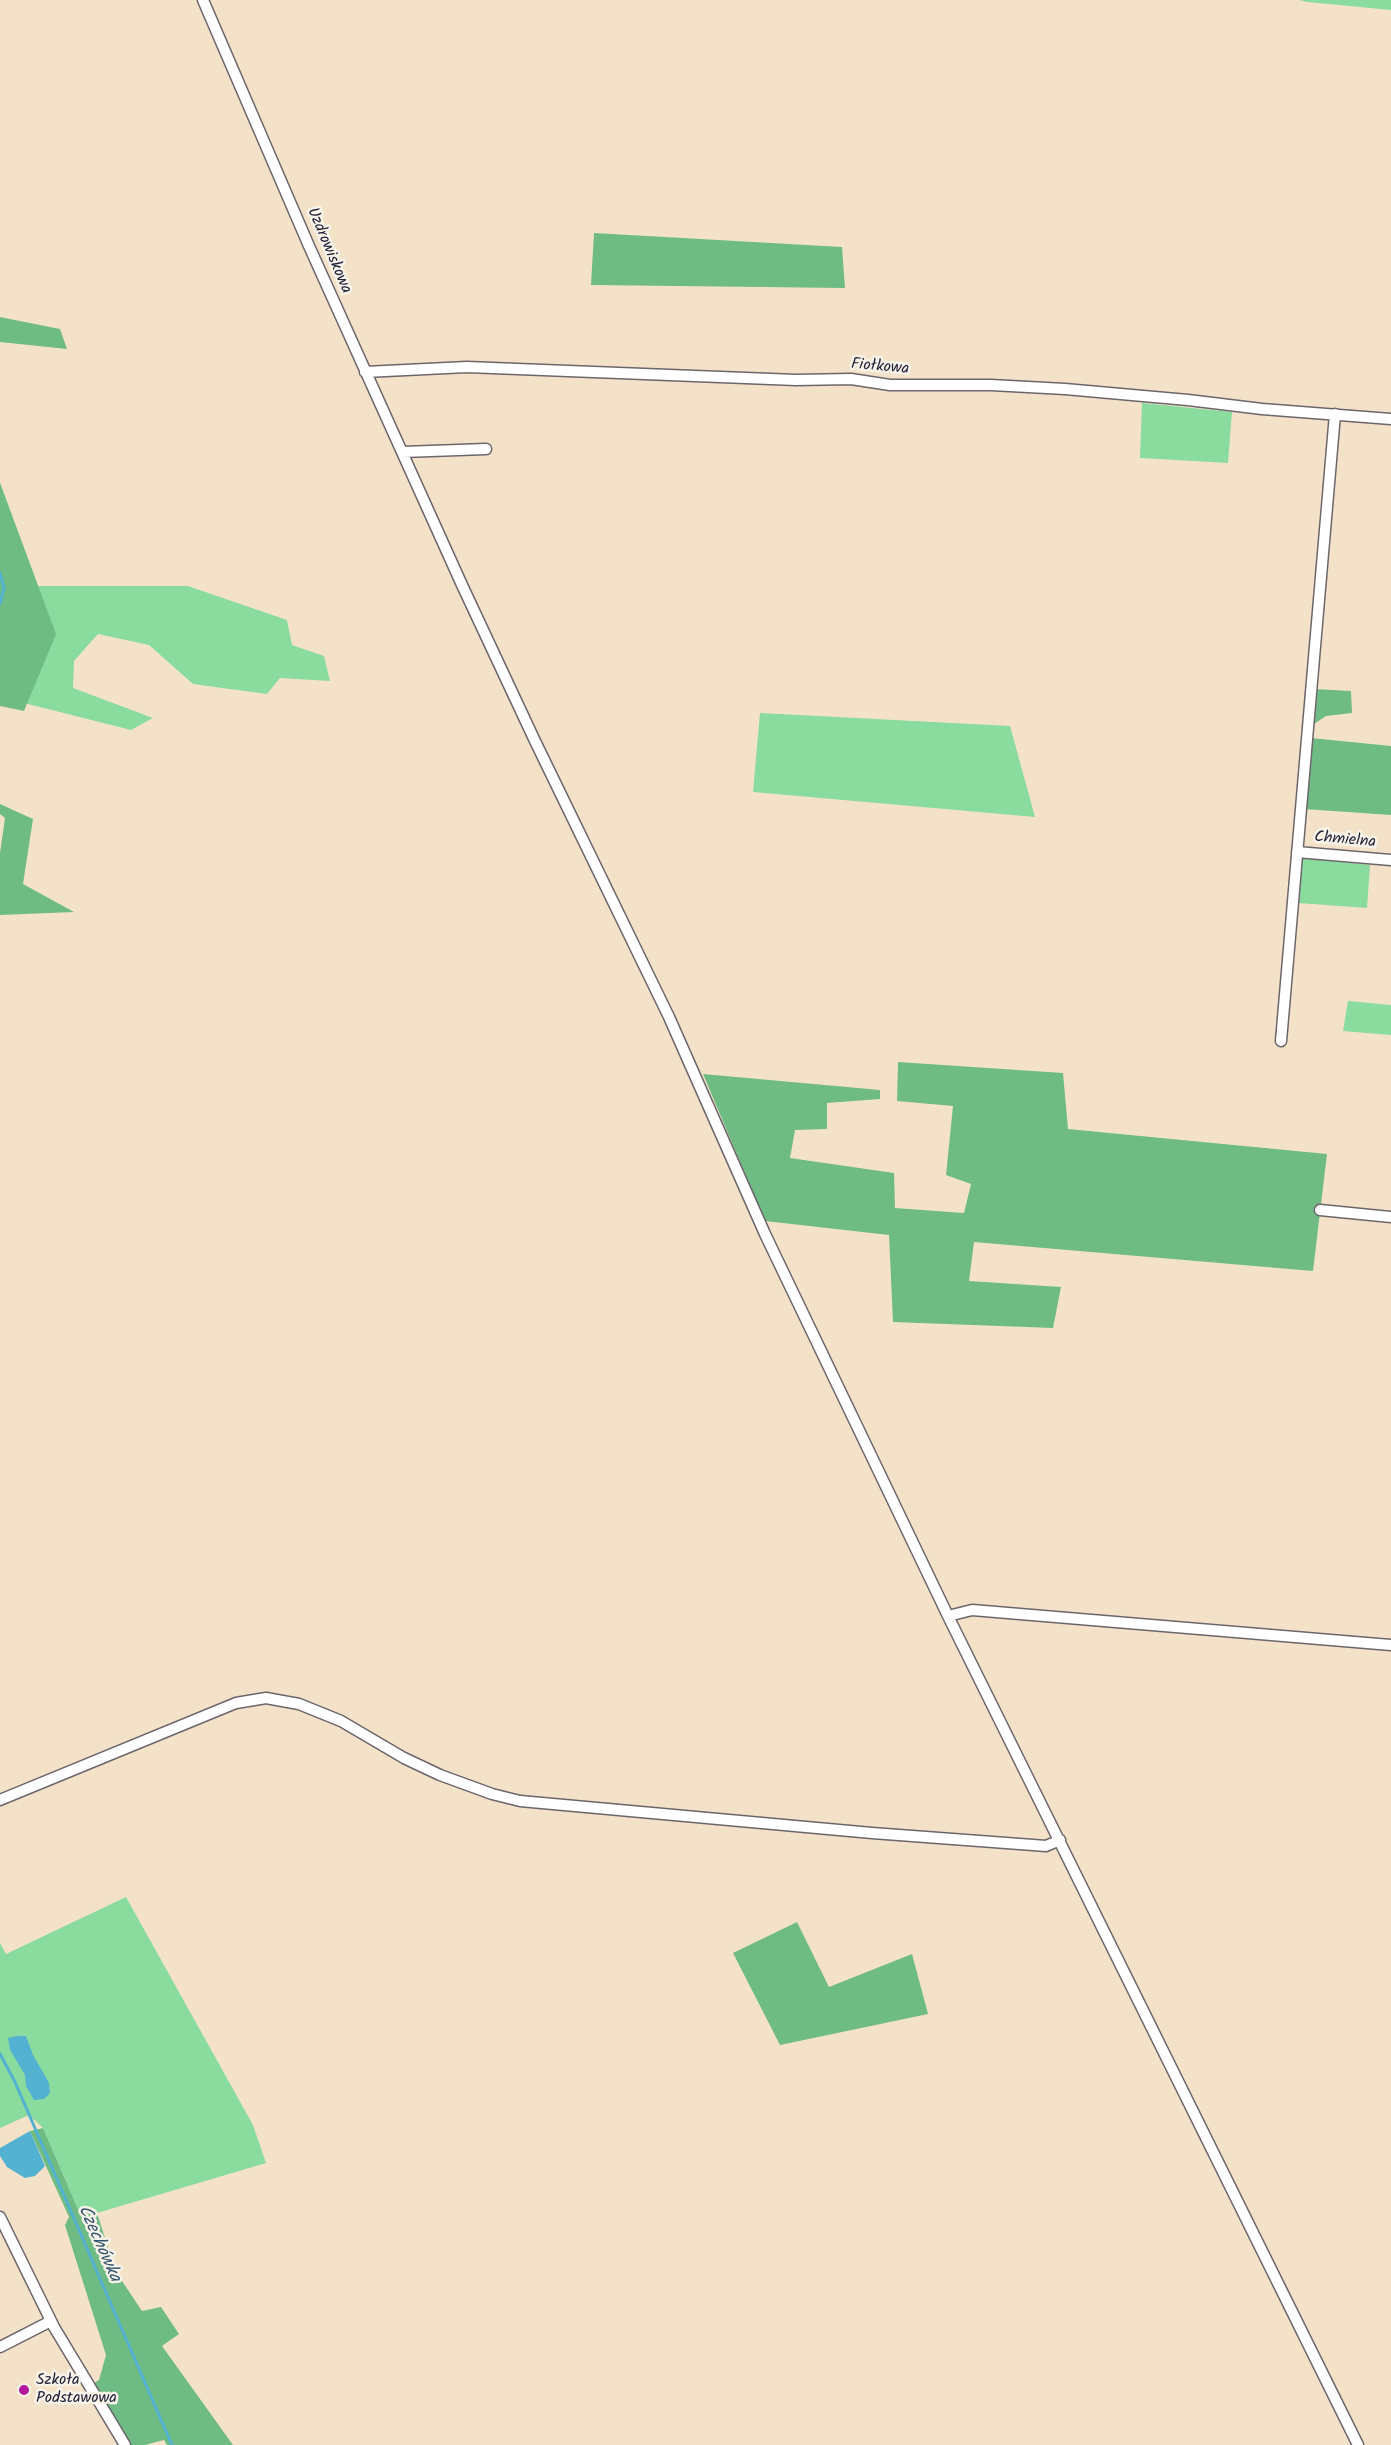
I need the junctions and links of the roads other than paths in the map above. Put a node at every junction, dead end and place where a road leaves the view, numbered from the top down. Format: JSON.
{"nodes":[{"id":1,"x":203,"y":0,"type":"edge"},
{"id":2,"x":365,"y":372,"type":"junction"},
{"id":3,"x":1335,"y":414,"type":"junction"},
{"id":4,"x":1391,"y":419,"type":"edge"},
{"id":5,"x":486,"y":449,"type":"dead end"},
{"id":6,"x":403,"y":452,"type":"junction"},
{"id":7,"x":1297,"y":852,"type":"junction"},
{"id":8,"x":1391,"y":860,"type":"edge"},
{"id":9,"x":1281,"y":1041,"type":"dead end"},
{"id":10,"x":1320,"y":1210,"type":"dead end"},
{"id":11,"x":1391,"y":1217,"type":"edge"},
{"id":12,"x":948,"y":1616,"type":"junction"},
{"id":13,"x":1391,"y":1645,"type":"edge"},
{"id":14,"x":0,"y":1800,"type":"edge"},
{"id":15,"x":1060,"y":1840,"type":"junction"},
{"id":16,"x":0,"y":2217,"type":"edge"},
{"id":17,"x":51,"y":2321,"type":"junction"},
{"id":18,"x":0,"y":2347,"type":"edge"},
{"id":19,"x":125,"y":2445,"type":"edge"},
{"id":20,"x":1358,"y":2445,"type":"edge"}],
"edges":[{"from":1,"to":2,"type":"street","name":"Uzdrowiskowa"},
{"from":2,"to":3,"type":"street","name":"Fiołkowa"},
{"from":2,"to":6,"type":"street","name":"Uzdrowiskowa"},
{"from":3,"to":4,"type":"street","name":"Fiołkowa"},
{"from":3,"to":7,"type":"street"},
{"from":5,"to":6,"type":"street"},
{"from":6,"to":12,"type":"street","name":"Uzdrowiskowa"},
{"from":7,"to":8,"type":"street","name":"Chmielna"},
{"from":7,"to":9,"type":"street"},
{"from":10,"to":11,"type":"street"},
{"from":12,"to":13,"type":"street"},
{"from":12,"to":15,"type":"street","name":"Uzdrowiskowa"},
{"from":14,"to":15,"type":"street"},
{"from":15,"to":20,"type":"street","name":"Uzdrowiskowa"},
{"from":16,"to":17,"type":"street"},
{"from":17,"to":18,"type":"street"},
{"from":17,"to":19,"type":"street"}]}
